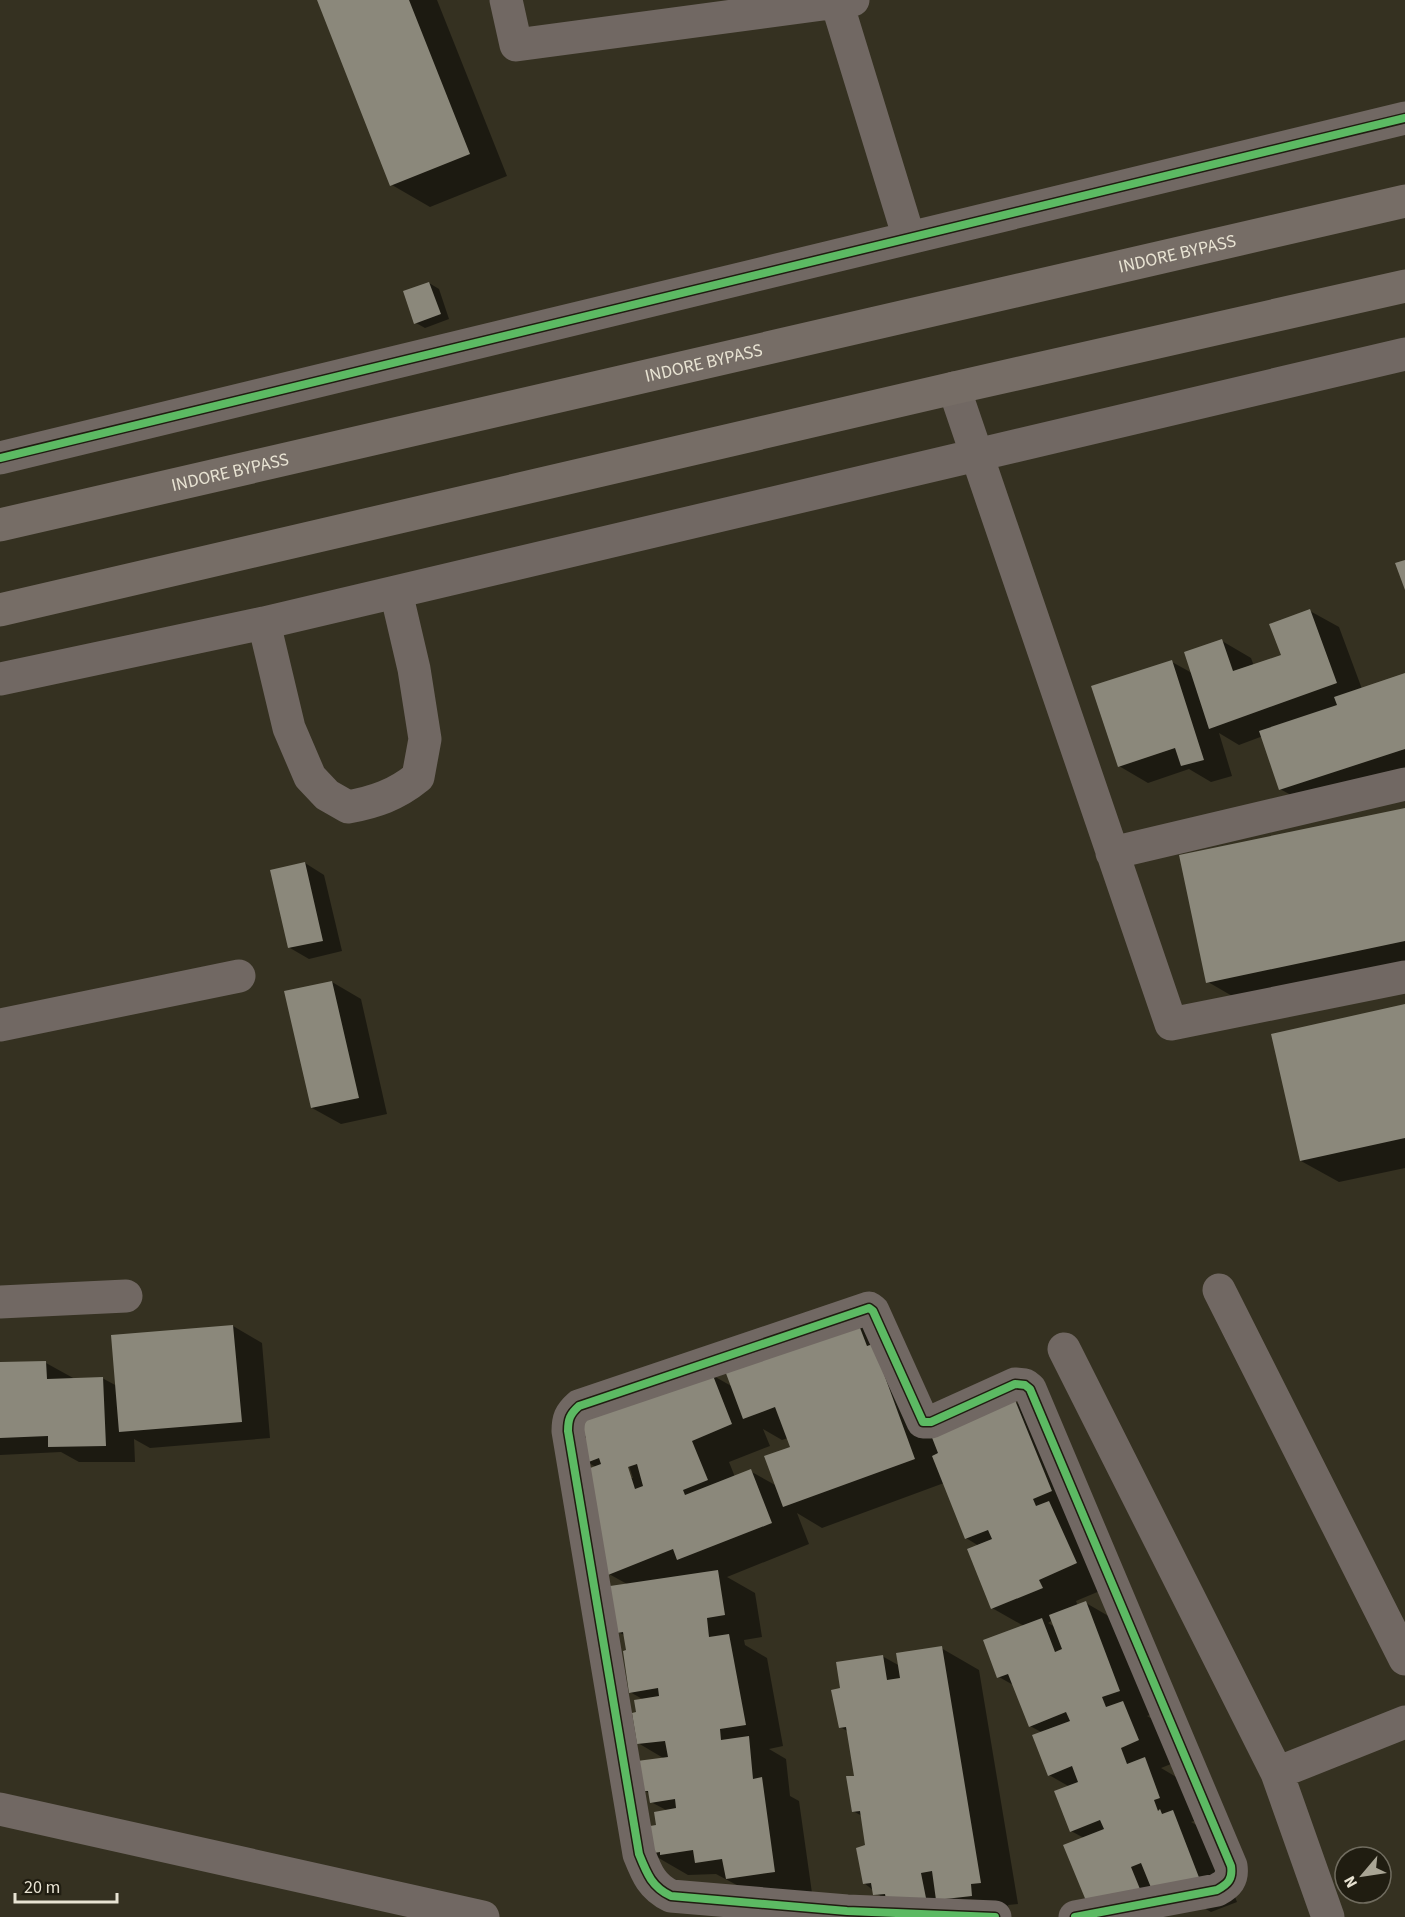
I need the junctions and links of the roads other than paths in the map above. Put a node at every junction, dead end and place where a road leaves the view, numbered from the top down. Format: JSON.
{"nodes":[{"id":1,"x":506,"y":0,"type":"edge"},
{"id":2,"x":845,"y":2,"type":"edge"},
{"id":3,"x":1405,"y":118,"type":"edge"},
{"id":4,"x":1405,"y":201,"type":"edge"},
{"id":5,"x":909,"y":238,"type":"junction"},
{"id":6,"x":1405,"y":286,"type":"edge"},
{"id":7,"x":1405,"y":354,"type":"edge"},
{"id":8,"x":954,"y":388,"type":"junction"},
{"id":9,"x":976,"y":456,"type":"junction"},
{"id":10,"x":0,"y":458,"type":"edge"},
{"id":11,"x":0,"y":525,"type":"edge"},
{"id":12,"x":396,"y":592,"type":"junction"},
{"id":13,"x":0,"y":610,"type":"edge"},
{"id":14,"x":264,"y":623,"type":"junction"},
{"id":15,"x":0,"y":679,"type":"edge"},
{"id":16,"x":1405,"y":784,"type":"edge"},
{"id":17,"x":1112,"y":853,"type":"junction"},
{"id":18,"x":239,"y":975,"type":"dead end"},
{"id":19,"x":1405,"y":977,"type":"edge"},
{"id":20,"x":0,"y":1025,"type":"edge"},
{"id":21,"x":1219,"y":1290,"type":"dead end"},
{"id":22,"x":126,"y":1296,"type":"dead end"},
{"id":23,"x":0,"y":1302,"type":"edge"},
{"id":24,"x":1064,"y":1349,"type":"dead end"},
{"id":25,"x":1405,"y":1659,"type":"edge"},
{"id":26,"x":1405,"y":1722,"type":"edge"},
{"id":27,"x":1277,"y":1773,"type":"junction"},
{"id":28,"x":0,"y":1809,"type":"edge"},
{"id":29,"x":846,"y":1915,"type":"edge"},
{"id":30,"x":483,"y":1917,"type":"edge"},
{"id":31,"x":995,"y":1917,"type":"edge"},
{"id":32,"x":1075,"y":1917,"type":"edge"},
{"id":33,"x":1328,"y":1917,"type":"edge"}],
"edges":[{"from":1,"to":2,"type":"street"},
{"from":2,"to":5,"type":"street"},
{"from":3,"to":5,"type":"street"},
{"from":4,"to":11,"type":"highway","name":"INDORE BYPASS"},
{"from":5,"to":10,"type":"street"},
{"from":6,"to":8,"type":"highway"},
{"from":7,"to":9,"type":"street"},
{"from":8,"to":9,"type":"street"},
{"from":8,"to":13,"type":"highway"},
{"from":9,"to":12,"type":"street"},
{"from":9,"to":17,"type":"street"},
{"from":12,"to":14,"type":"street"},
{"from":12,"to":14,"type":"street"},
{"from":14,"to":15,"type":"street"},
{"from":16,"to":17,"type":"street"},
{"from":17,"to":19,"type":"street"},
{"from":18,"to":20,"type":"street"},
{"from":21,"to":25,"type":"street"},
{"from":22,"to":23,"type":"street"},
{"from":24,"to":27,"type":"street"},
{"from":26,"to":27,"type":"street"},
{"from":27,"to":33,"type":"street"},
{"from":28,"to":30,"type":"street"},
{"from":29,"to":31,"type":"street"},
{"from":29,"to":32,"type":"street"}]}
